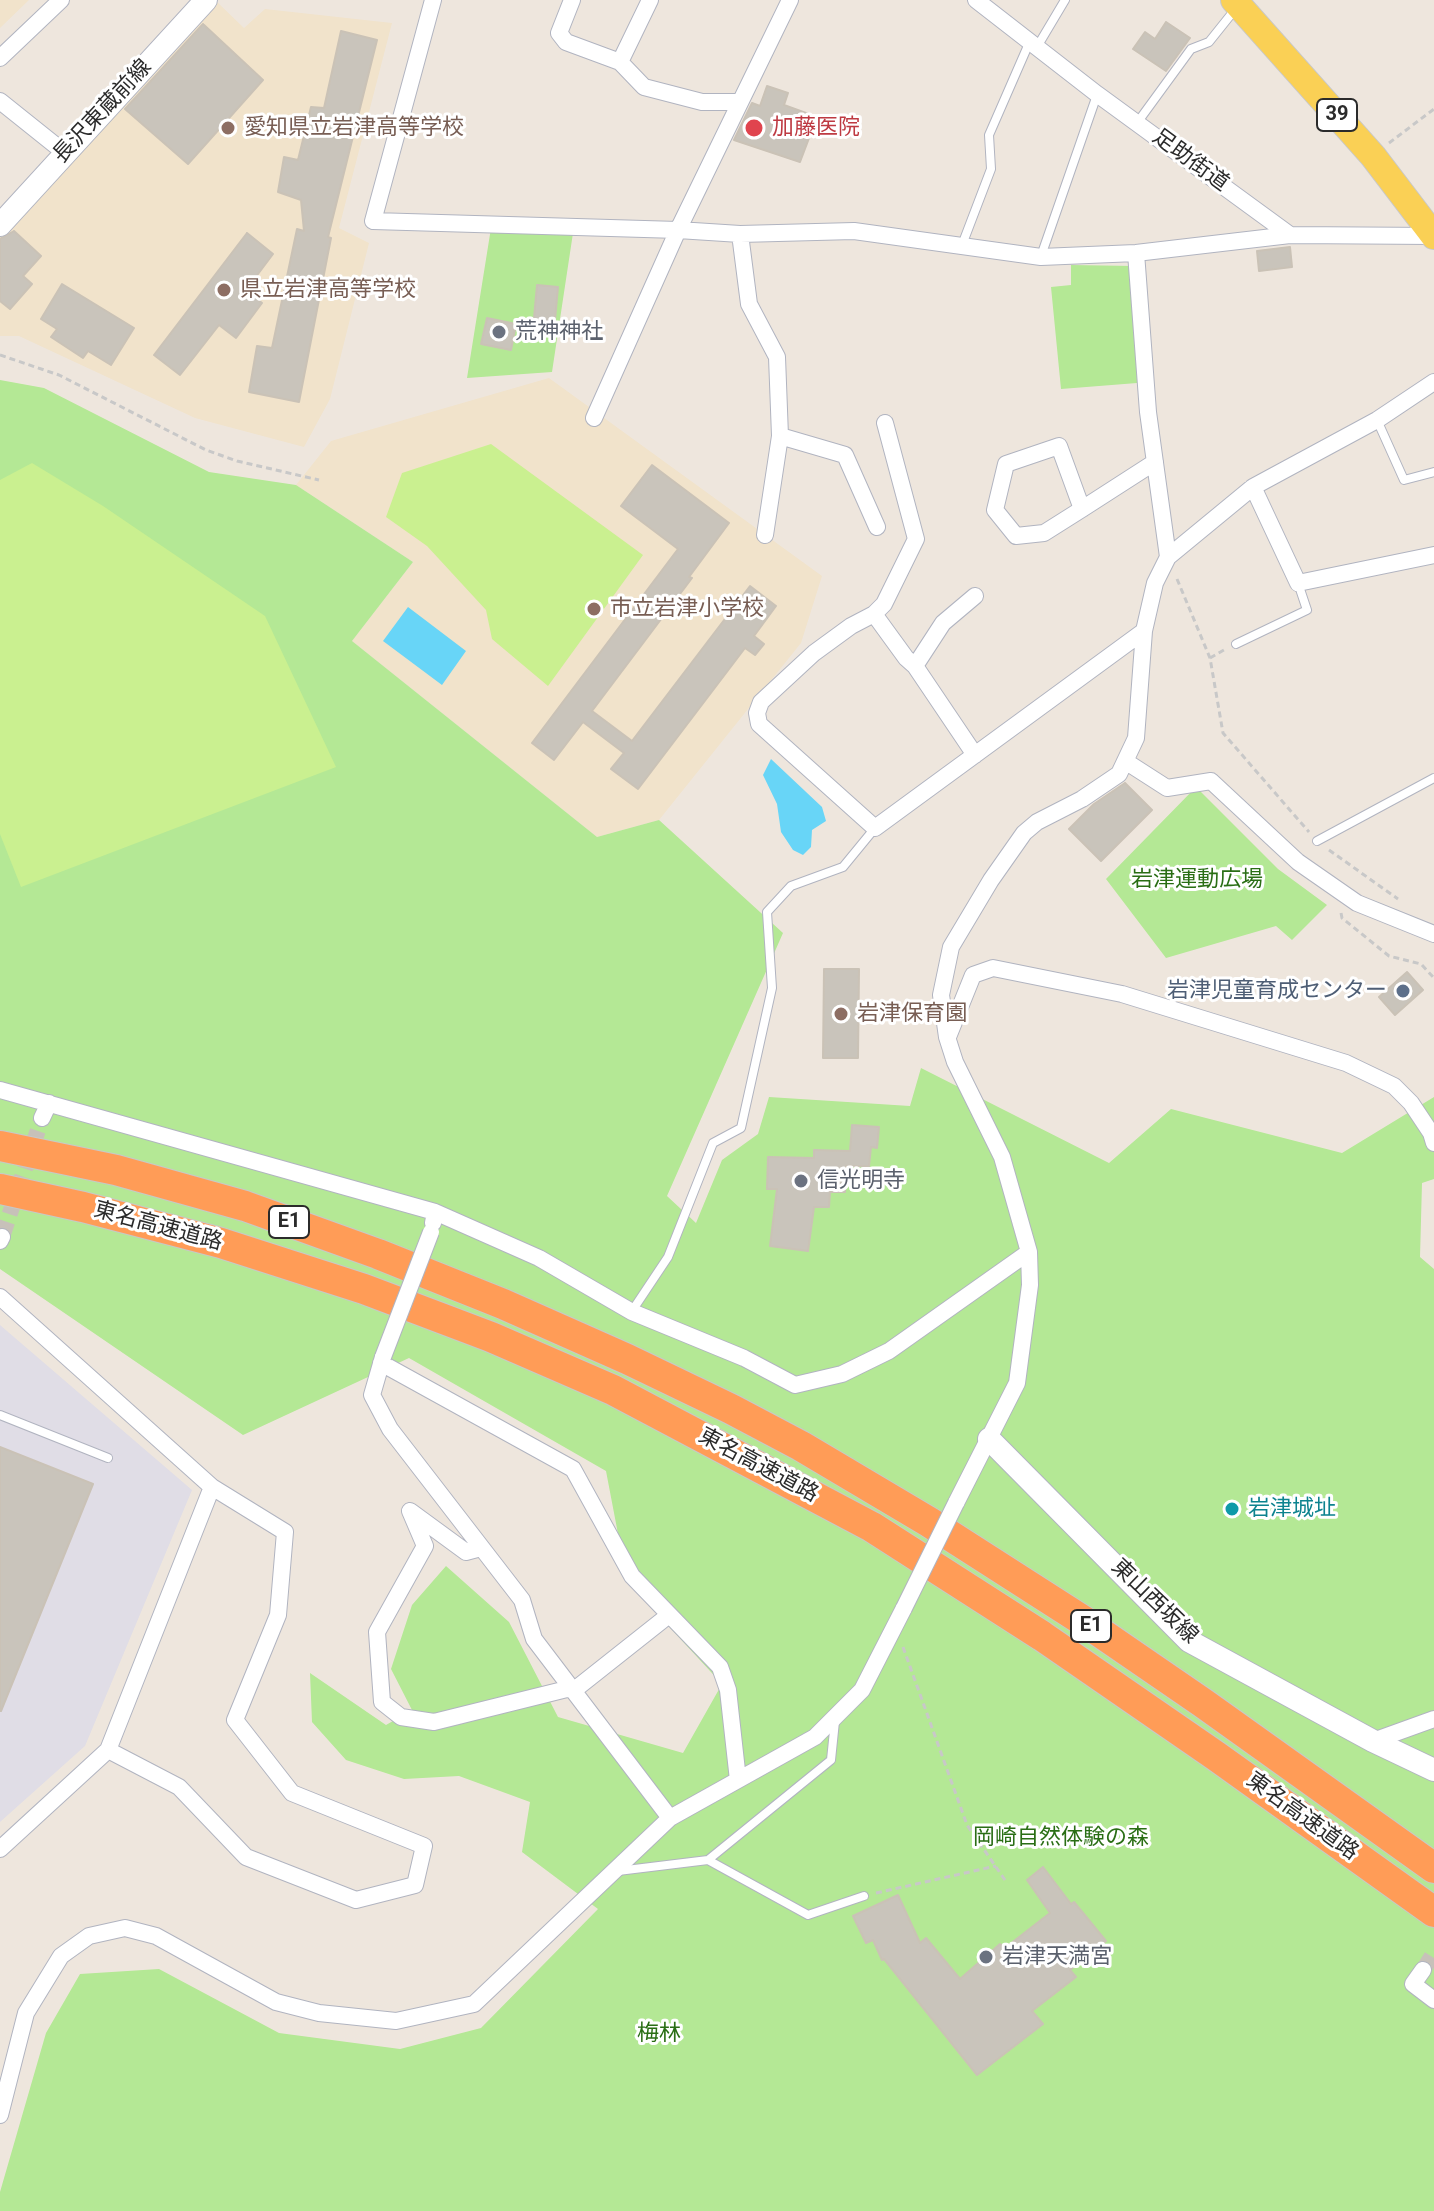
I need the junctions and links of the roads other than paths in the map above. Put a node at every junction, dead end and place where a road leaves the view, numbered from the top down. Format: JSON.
{"nodes":[{"id":1,"x":61,"y":0,"type":"edge"},
{"id":2,"x":206,"y":0,"type":"edge"},
{"id":3,"x":433,"y":0,"type":"edge"},
{"id":4,"x":572,"y":0,"type":"edge"},
{"id":5,"x":650,"y":0,"type":"edge"},
{"id":6,"x":790,"y":0,"type":"edge"},
{"id":7,"x":976,"y":0,"type":"edge"},
{"id":8,"x":1065,"y":0,"type":"edge"},
{"id":9,"x":1236,"y":2,"type":"edge"},
{"id":10,"x":1033,"y":44,"type":"junction"},
{"id":11,"x":0,"y":58,"type":"edge"},
{"id":12,"x":620,"y":62,"type":"junction"},
{"id":13,"x":1097,"y":94,"type":"junction"},
{"id":14,"x":0,"y":101,"type":"edge"},
{"id":15,"x":738,"y":102,"type":"junction"},
{"id":16,"x":1137,"y":123,"type":"junction"},
{"id":17,"x":65,"y":153,"type":"junction"},
{"id":18,"x":0,"y":225,"type":"edge"},
{"id":19,"x":678,"y":230,"type":"junction"},
{"id":20,"x":740,"y":234,"type":"junction"},
{"id":21,"x":1290,"y":235,"type":"junction"},
{"id":22,"x":1434,"y":236,"type":"edge"},
{"id":23,"x":962,"y":245,"type":"junction"},
{"id":24,"x":1136,"y":253,"type":"junction"},
{"id":25,"x":1041,"y":257,"type":"junction"},
{"id":26,"x":1434,"y":382,"type":"edge"},
{"id":27,"x":594,"y":418,"type":"dead end"},
{"id":28,"x":1377,"y":420,"type":"junction"},
{"id":29,"x":885,"y":423,"type":"dead end"},
{"id":30,"x":780,"y":436,"type":"junction"},
{"id":31,"x":1155,"y":462,"type":"junction"},
{"id":32,"x":1434,"y":472,"type":"edge"},
{"id":33,"x":1253,"y":487,"type":"junction"},
{"id":34,"x":1082,"y":509,"type":"junction"},
{"id":35,"x":877,"y":527,"type":"dead end"},
{"id":36,"x":765,"y":535,"type":"dead end"},
{"id":37,"x":1434,"y":555,"type":"edge"},
{"id":38,"x":1168,"y":557,"type":"junction"},
{"id":39,"x":1298,"y":583,"type":"junction"},
{"id":40,"x":975,"y":596,"type":"dead end"},
{"id":41,"x":874,"y":614,"type":"junction"},
{"id":42,"x":1144,"y":631,"type":"junction"},
{"id":43,"x":1236,"y":644,"type":"dead end"},
{"id":44,"x":915,"y":666,"type":"junction"},
{"id":45,"x":975,"y":755,"type":"junction"},
{"id":46,"x":1125,"y":761,"type":"junction"},
{"id":47,"x":1434,"y":778,"type":"edge"},
{"id":48,"x":875,"y":828,"type":"junction"},
{"id":49,"x":1317,"y":841,"type":"road end"},
{"id":50,"x":1434,"y":934,"type":"edge"},
{"id":51,"x":947,"y":1037,"type":"junction"},
{"id":52,"x":0,"y":1090,"type":"edge"},
{"id":53,"x":1434,"y":1143,"type":"edge"},
{"id":54,"x":0,"y":1146,"type":"edge"},
{"id":55,"x":0,"y":1189,"type":"edge"},
{"id":56,"x":435,"y":1212,"type":"junction"},
{"id":57,"x":1029,"y":1252,"type":"junction"},
{"id":58,"x":0,"y":1297,"type":"edge"},
{"id":59,"x":632,"y":1312,"type":"junction"},
{"id":60,"x":382,"y":1360,"type":"junction"},
{"id":61,"x":0,"y":1415,"type":"edge"},
{"id":62,"x":989,"y":1439,"type":"junction"},
{"id":63,"x":108,"y":1458,"type":"dead end"},
{"id":64,"x":212,"y":1487,"type":"junction"},
{"id":65,"x":481,"y":1548,"type":"junction"},
{"id":66,"x":669,"y":1615,"type":"junction"},
{"id":67,"x":572,"y":1689,"type":"junction"},
{"id":68,"x":835,"y":1716,"type":"junction"},
{"id":69,"x":1434,"y":1719,"type":"edge"},
{"id":70,"x":1373,"y":1741,"type":"junction"},
{"id":71,"x":108,"y":1750,"type":"junction"},
{"id":72,"x":1434,"y":1770,"type":"edge"},
{"id":73,"x":738,"y":1780,"type":"junction"},
{"id":74,"x":670,"y":1818,"type":"junction"},
{"id":75,"x":0,"y":1849,"type":"edge"},
{"id":76,"x":708,"y":1860,"type":"junction"},
{"id":77,"x":1434,"y":1868,"type":"edge"},
{"id":78,"x":614,"y":1871,"type":"junction"},
{"id":79,"x":864,"y":1896,"type":"road end"},
{"id":80,"x":1434,"y":1912,"type":"edge"},
{"id":81,"x":1423,"y":1970,"type":"dead end"},
{"id":82,"x":1434,"y":2000,"type":"edge"},
{"id":83,"x":0,"y":2115,"type":"edge"}],
"edges":[{"from":1,"to":11,"type":"street"},
{"from":2,"to":17,"type":"street","name":"長沢東蔵前線"},
{"from":3,"to":19,"type":"street"},
{"from":4,"to":12,"type":"street"},
{"from":5,"to":12,"type":"street"},
{"from":6,"to":15,"type":"street"},
{"from":7,"to":10,"type":"street","name":"足助街道"},
{"from":8,"to":10,"type":"lane"},
{"from":9,"to":16,"type":"lane"},
{"from":9,"to":22,"type":"main road","number":"39"},
{"from":10,"to":13,"type":"street","name":"足助街道"},
{"from":10,"to":23,"type":"lane"},
{"from":12,"to":15,"type":"street"},
{"from":13,"to":16,"type":"street","name":"足助街道"},
{"from":13,"to":25,"type":"lane"},
{"from":14,"to":17,"type":"street"},
{"from":15,"to":19,"type":"street"},
{"from":16,"to":21,"type":"street","name":"足助街道"},
{"from":17,"to":18,"type":"street","name":"長沢東蔵前線"},
{"from":19,"to":20,"type":"street"},
{"from":19,"to":27,"type":"street"},
{"from":20,"to":23,"type":"street"},
{"from":20,"to":30,"type":"street"},
{"from":21,"to":22,"type":"street"},
{"from":21,"to":24,"type":"street"},
{"from":23,"to":25,"type":"street"},
{"from":24,"to":25,"type":"street"},
{"from":24,"to":31,"type":"street"},
{"from":26,"to":28,"type":"street"},
{"from":28,"to":32,"type":"lane"},
{"from":28,"to":33,"type":"street"},
{"from":29,"to":41,"type":"street"},
{"from":30,"to":35,"type":"street"},
{"from":30,"to":36,"type":"street"},
{"from":31,"to":34,"type":"street"},
{"from":31,"to":38,"type":"street"},
{"from":33,"to":38,"type":"street"},
{"from":33,"to":39,"type":"street"},
{"from":34,"to":34,"type":"street"},
{"from":37,"to":39,"type":"street"},
{"from":38,"to":42,"type":"street"},
{"from":39,"to":43,"type":"lane"},
{"from":40,"to":44,"type":"street"},
{"from":41,"to":44,"type":"street"},
{"from":41,"to":48,"type":"street"},
{"from":42,"to":45,"type":"street"},
{"from":42,"to":46,"type":"street"},
{"from":44,"to":45,"type":"street"},
{"from":45,"to":48,"type":"street"},
{"from":46,"to":50,"type":"street"},
{"from":46,"to":51,"type":"street"},
{"from":47,"to":49,"type":"lane"},
{"from":48,"to":59,"type":"lane"},
{"from":51,"to":53,"type":"street"},
{"from":51,"to":57,"type":"street"},
{"from":52,"to":56,"type":"street"},
{"from":54,"to":77,"type":"highway","name":"東名高速道路","number":"E1"},
{"from":55,"to":80,"type":"highway","name":"東名高速道路","number":"E1"},
{"from":56,"to":59,"type":"street"},
{"from":56,"to":60,"type":"street","bridge":true},
{"from":57,"to":59,"type":"street"},
{"from":57,"to":62,"type":"street"},
{"from":58,"to":64,"type":"street"},
{"from":60,"to":65,"type":"street"},
{"from":60,"to":66,"type":"street"},
{"from":61,"to":63,"type":"lane"},
{"from":62,"to":68,"type":"street","bridge":true},
{"from":62,"to":70,"type":"street","name":"東山西坂線"},
{"from":64,"to":71,"type":"street"},
{"from":64,"to":71,"type":"street"},
{"from":65,"to":67,"type":"street"},
{"from":65,"to":67,"type":"street"},
{"from":66,"to":67,"type":"street"},
{"from":66,"to":73,"type":"street"},
{"from":67,"to":74,"type":"street"},
{"from":68,"to":73,"type":"street"},
{"from":68,"to":76,"type":"lane"},
{"from":69,"to":70,"type":"street"},
{"from":70,"to":72,"type":"street","name":"東山西坂線"},
{"from":71,"to":75,"type":"street"},
{"from":73,"to":74,"type":"street"},
{"from":74,"to":78,"type":"street"},
{"from":76,"to":78,"type":"lane"},
{"from":76,"to":79,"type":"lane"},
{"from":78,"to":83,"type":"street"},
{"from":81,"to":82,"type":"street"}]}
